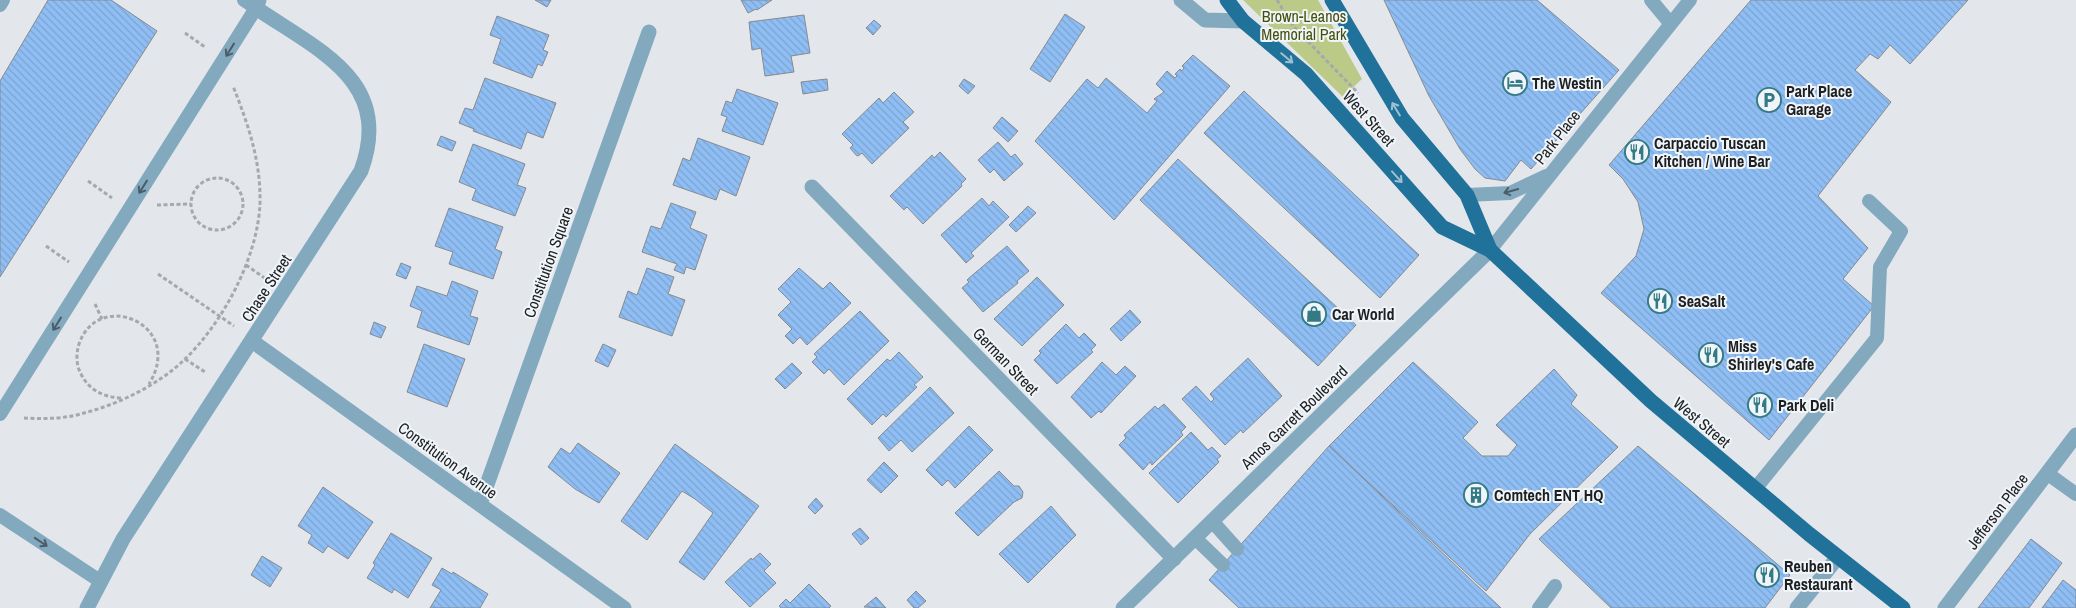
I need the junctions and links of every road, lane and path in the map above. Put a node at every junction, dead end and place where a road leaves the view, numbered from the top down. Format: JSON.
{"nodes":[{"id":1,"x":3,"y":0,"type":"edge"},
{"id":2,"x":1180,"y":0,"type":"edge"},
{"id":3,"x":1227,"y":0,"type":"edge"},
{"id":4,"x":1332,"y":0,"type":"edge"},
{"id":5,"x":1651,"y":0,"type":"edge"},
{"id":6,"x":1690,"y":0,"type":"edge"},
{"id":7,"x":253,"y":3,"type":"edge"},
{"id":8,"x":0,"y":5,"type":"edge"},
{"id":9,"x":1243,"y":21,"type":"junction"},
{"id":10,"x":1670,"y":23,"type":"junction"},
{"id":11,"x":649,"y":32,"type":"dead end"},
{"id":12,"x":185,"y":33,"type":"dead end"},
{"id":13,"x":207,"y":48,"type":"dead end"},
{"id":14,"x":231,"y":80,"type":"dead end"},
{"id":15,"x":1551,"y":173,"type":"junction"},
{"id":16,"x":88,"y":181,"type":"dead end"},
{"id":17,"x":812,"y":187,"type":"dead end"},
{"id":18,"x":1467,"y":196,"type":"junction"},
{"id":19,"x":112,"y":198,"type":"dead end"},
{"id":20,"x":1870,"y":201,"type":"dead end"},
{"id":21,"x":191,"y":204,"type":"junction"},
{"id":22,"x":149,"y":205,"type":"dead end"},
{"id":23,"x":46,"y":246,"type":"dead end"},
{"id":24,"x":1490,"y":250,"type":"junction"},
{"id":25,"x":70,"y":262,"type":"dead end"},
{"id":26,"x":246,"y":265,"type":"junction"},
{"id":27,"x":158,"y":274,"type":"dead end"},
{"id":28,"x":268,"y":280,"type":"dead end"},
{"id":29,"x":219,"y":315,"type":"junction"},
{"id":30,"x":236,"y":327,"type":"dead end"},
{"id":31,"x":252,"y":341,"type":"junction"},
{"id":32,"x":185,"y":359,"type":"junction"},
{"id":33,"x":209,"y":374,"type":"dead end"},
{"id":34,"x":149,"y":385,"type":"junction"},
{"id":35,"x":124,"y":398,"type":"junction"},
{"id":36,"x":0,"y":414,"type":"edge"},
{"id":37,"x":21,"y":418,"type":"dead end"},
{"id":38,"x":2076,"y":435,"type":"edge"},
{"id":39,"x":2048,"y":474,"type":"junction"},
{"id":40,"x":1755,"y":490,"type":"junction"},
{"id":41,"x":2076,"y":494,"type":"edge"},
{"id":42,"x":480,"y":504,"type":"junction"},
{"id":43,"x":0,"y":515,"type":"edge"},
{"id":44,"x":1212,"y":521,"type":"junction"},
{"id":45,"x":1195,"y":538,"type":"junction"},
{"id":46,"x":1237,"y":549,"type":"dead end"},
{"id":47,"x":1838,"y":557,"type":"junction"},
{"id":48,"x":1174,"y":559,"type":"junction"},
{"id":49,"x":1223,"y":565,"type":"dead end"},
{"id":50,"x":100,"y":582,"type":"junction"},
{"id":51,"x":1555,"y":586,"type":"dead end"},
{"id":52,"x":87,"y":608,"type":"edge"},
{"id":53,"x":624,"y":608,"type":"edge"},
{"id":54,"x":1123,"y":608,"type":"edge"},
{"id":55,"x":1539,"y":608,"type":"edge"},
{"id":56,"x":1797,"y":608,"type":"edge"},
{"id":57,"x":1902,"y":608,"type":"edge"},
{"id":58,"x":1945,"y":608,"type":"edge"}],
"edges":[{"from":1,"to":8,"type":"lane"},
{"from":2,"to":9,"type":"street"},
{"from":3,"to":9,"type":"main road","name":"West Street"},
{"from":18,"to":4,"type":"main road","name":"West Street","one_way":true},
{"from":5,"to":10,"type":"lane"},
{"from":6,"to":10,"type":"lane","name":"Park Place"},
{"from":7,"to":31,"type":"street","name":"Chase Street"},
{"from":7,"to":36,"type":"lane","one_way":true},
{"from":9,"to":24,"type":"main road","name":"West Street","one_way":true},
{"from":10,"to":15,"type":"lane","name":"Park Place"},
{"from":11,"to":42,"type":"street","name":"Constitution Square"},
{"from":12,"to":13,"type":"path"},
{"from":14,"to":26,"type":"path"},
{"from":15,"to":18,"type":"lane","one_way":true},
{"from":15,"to":24,"type":"lane","name":"Park Place"},
{"from":16,"to":19,"type":"path"},
{"from":17,"to":48,"type":"street","name":"German Street"},
{"from":18,"to":24,"type":"main road","name":"West Street"},
{"from":20,"to":40,"type":"lane"},
{"from":21,"to":21,"type":"path"},
{"from":21,"to":22,"type":"path"},
{"from":23,"to":25,"type":"path"},
{"from":24,"to":40,"type":"main road","name":"West Street"},
{"from":24,"to":44,"type":"street","name":"Amos Garrett Boulevard"},
{"from":26,"to":28,"type":"path"},
{"from":26,"to":29,"type":"path"},
{"from":27,"to":29,"type":"path"},
{"from":29,"to":30,"type":"path"},
{"from":29,"to":32,"type":"path"},
{"from":31,"to":42,"type":"street","name":"Constitution Avenue"},
{"from":31,"to":50,"type":"street","name":"Chase Street"},
{"from":32,"to":33,"type":"path"},
{"from":32,"to":34,"type":"path"},
{"from":34,"to":35,"type":"path"},
{"from":34,"to":35,"type":"path"},
{"from":35,"to":37,"type":"path"},
{"from":38,"to":39,"type":"street","name":"Jefferson Place"},
{"from":39,"to":41,"type":"lane"},
{"from":39,"to":58,"type":"street","name":"Jefferson Place"},
{"from":40,"to":47,"type":"main road","name":"West Street"},
{"from":42,"to":53,"type":"street","name":"Constitution Avenue"},
{"from":43,"to":50,"type":"lane","one_way":true},
{"from":44,"to":45,"type":"street","name":"Amos Garrett Boulevard"},
{"from":44,"to":46,"type":"lane"},
{"from":45,"to":48,"type":"street","name":"Amos Garrett Boulevard"},
{"from":45,"to":49,"type":"lane"},
{"from":47,"to":56,"type":"street"},
{"from":47,"to":57,"type":"main road","name":"West Street"},
{"from":48,"to":54,"type":"street","name":"Amos Garrett Boulevard"},
{"from":50,"to":52,"type":"street","name":"Chase Street"},
{"from":51,"to":55,"type":"lane"}]}
